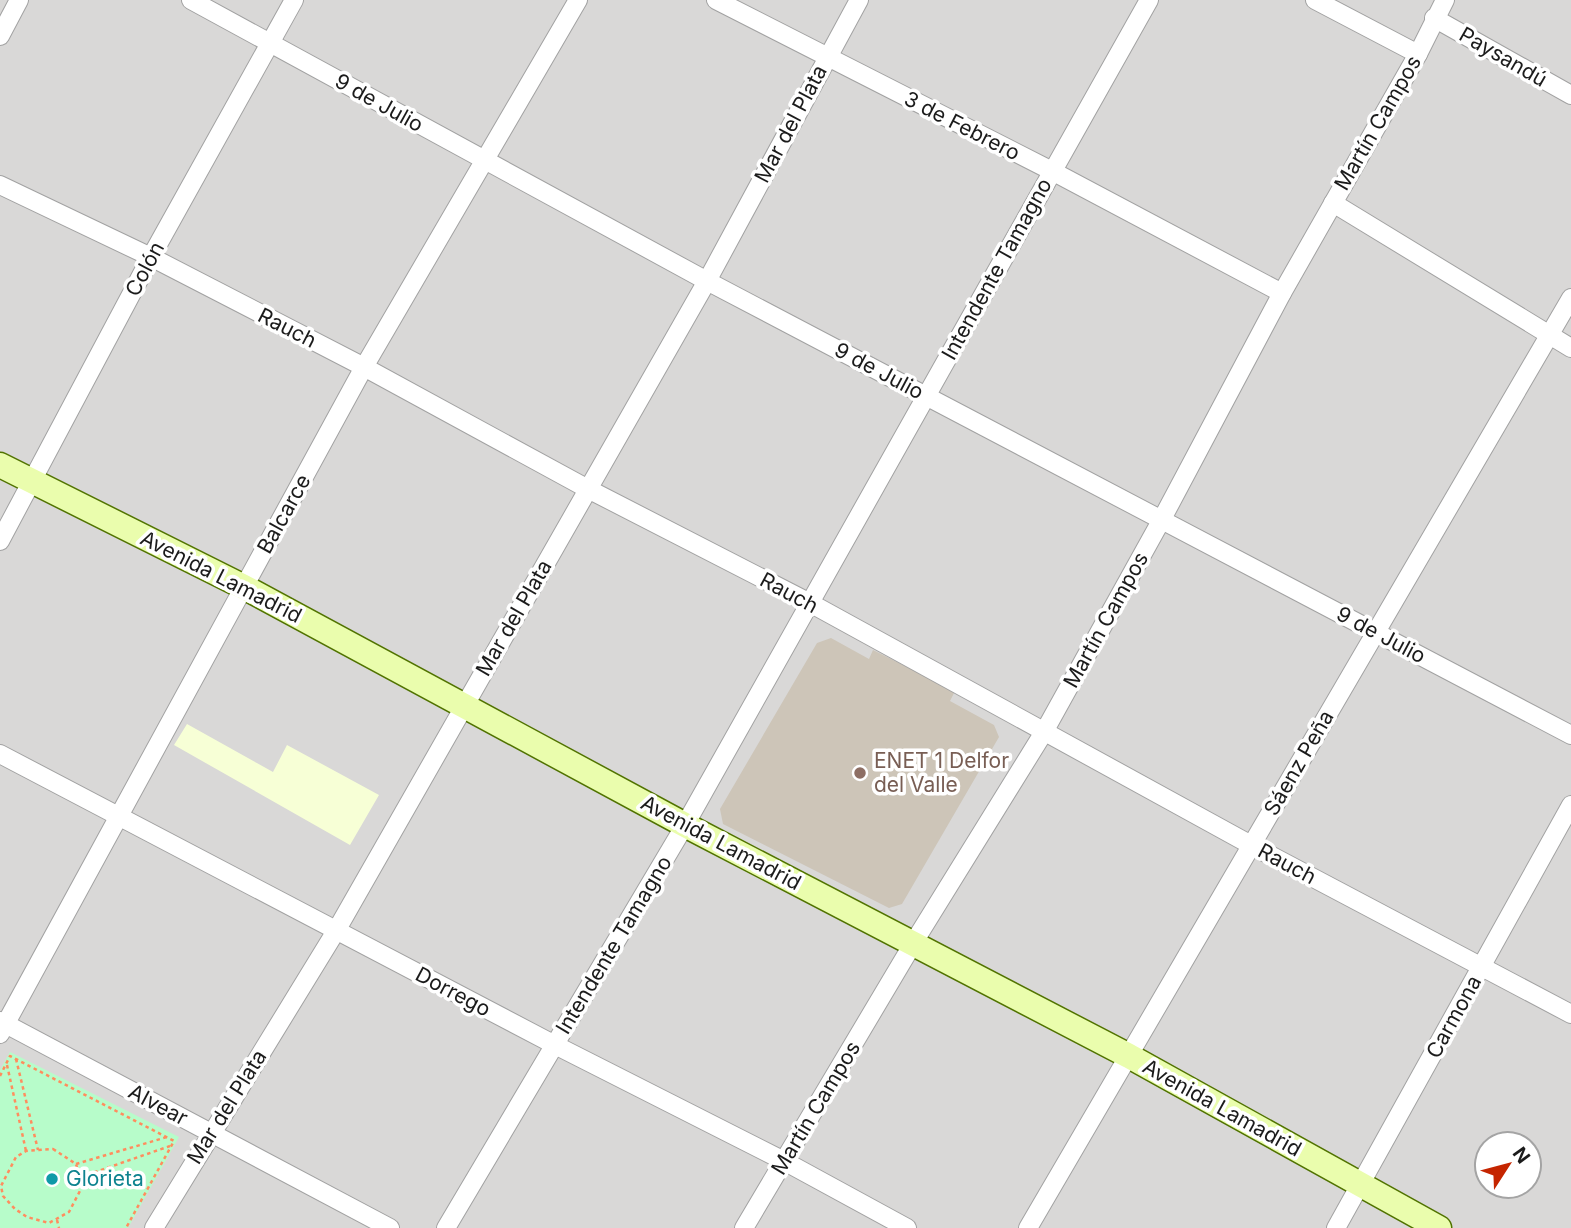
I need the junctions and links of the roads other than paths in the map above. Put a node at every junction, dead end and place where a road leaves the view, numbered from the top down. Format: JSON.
{"nodes":[{"id":1,"x":19,"y":0,"type":"edge"},
{"id":2,"x":191,"y":0,"type":"edge"},
{"id":3,"x":294,"y":0,"type":"edge"},
{"id":4,"x":578,"y":0,"type":"edge"},
{"id":5,"x":716,"y":0,"type":"edge"},
{"id":6,"x":859,"y":0,"type":"edge"},
{"id":7,"x":1149,"y":0,"type":"edge"},
{"id":8,"x":1315,"y":0,"type":"edge"},
{"id":9,"x":1445,"y":0,"type":"edge"},
{"id":10,"x":1434,"y":18,"type":"junction"},
{"id":11,"x":0,"y":36,"type":"edge"},
{"id":12,"x":270,"y":43,"type":"junction"},
{"id":13,"x":1418,"y":54,"type":"junction"},
{"id":14,"x":827,"y":57,"type":"junction"},
{"id":15,"x":1571,"y":95,"type":"edge"},
{"id":16,"x":486,"y":161,"type":"junction"},
{"id":17,"x":1052,"y":172,"type":"junction"},
{"id":18,"x":0,"y":185,"type":"edge"},
{"id":19,"x":1333,"y":203,"type":"junction"},
{"id":20,"x":151,"y":257,"type":"junction"},
{"id":21,"x":707,"y":281,"type":"junction"},
{"id":22,"x":1282,"y":293,"type":"junction"},
{"id":23,"x":1571,"y":298,"type":"edge"},
{"id":24,"x":1550,"y":335,"type":"junction"},
{"id":25,"x":1571,"y":348,"type":"edge"},
{"id":26,"x":364,"y":368,"type":"junction"},
{"id":27,"x":926,"y":396,"type":"junction"},
{"id":28,"x":0,"y":465,"type":"edge"},
{"id":29,"x":32,"y":481,"type":"junction"},
{"id":30,"x":588,"y":489,"type":"junction"},
{"id":31,"x":1162,"y":519,"type":"junction"},
{"id":32,"x":0,"y":541,"type":"edge"},
{"id":33,"x":244,"y":587,"type":"junction"},
{"id":34,"x":810,"y":603,"type":"junction"},
{"id":35,"x":1376,"y":632,"type":"junction"},
{"id":36,"x":463,"y":706,"type":"junction"},
{"id":37,"x":1044,"y":732,"type":"junction"},
{"id":38,"x":1571,"y":735,"type":"edge"},
{"id":39,"x":0,"y":754,"type":"edge"},
{"id":40,"x":1571,"y":804,"type":"edge"},
{"id":41,"x":118,"y":817,"type":"junction"},
{"id":42,"x":685,"y":825,"type":"junction"},
{"id":43,"x":1251,"y":845,"type":"junction"},
{"id":44,"x":336,"y":931,"type":"junction"},
{"id":45,"x":914,"y":942,"type":"junction"},
{"id":46,"x":1482,"y":967,"type":"junction"},
{"id":47,"x":1571,"y":1014,"type":"edge"},
{"id":48,"x":2,"y":1027,"type":"edge"},
{"id":49,"x":555,"y":1045,"type":"junction"},
{"id":50,"x":1129,"y":1056,"type":"junction"},
{"id":51,"x":211,"y":1134,"type":"junction"},
{"id":52,"x":784,"y":1161,"type":"junction"},
{"id":53,"x":1361,"y":1185,"type":"junction"},
{"id":54,"x":154,"y":1228,"type":"edge"},
{"id":55,"x":390,"y":1228,"type":"edge"},
{"id":56,"x":446,"y":1228,"type":"edge"},
{"id":57,"x":744,"y":1228,"type":"edge"},
{"id":58,"x":907,"y":1228,"type":"edge"},
{"id":59,"x":1028,"y":1228,"type":"edge"},
{"id":60,"x":1336,"y":1228,"type":"edge"},
{"id":61,"x":1438,"y":1228,"type":"edge"}],
"edges":[{"from":1,"to":11,"type":"street"},
{"from":2,"to":12,"type":"street","name":"9 de Julio"},
{"from":3,"to":12,"type":"street","name":"Colón"},
{"from":4,"to":16,"type":"street","name":"Balcarce"},
{"from":5,"to":14,"type":"street","name":"3 de Febrero"},
{"from":6,"to":14,"type":"street","name":"Mar del Plata"},
{"from":7,"to":17,"type":"street","name":"Intendente Tamagno"},
{"from":8,"to":13,"type":"street"},
{"from":9,"to":10,"type":"street","name":"Martín Campos"},
{"from":10,"to":13,"type":"street","name":"Martín Campos"},
{"from":10,"to":15,"type":"street","name":"Paysandú"},
{"from":12,"to":16,"type":"street","name":"9 de Julio"},
{"from":12,"to":20,"type":"street","name":"Colón"},
{"from":13,"to":19,"type":"street","name":"Martín Campos"},
{"from":14,"to":17,"type":"street","name":"3 de Febrero"},
{"from":14,"to":21,"type":"street","name":"Mar del Plata"},
{"from":16,"to":21,"type":"street","name":"9 de Julio"},
{"from":16,"to":26,"type":"street","name":"Balcarce"},
{"from":17,"to":22,"type":"street","name":"3 de Febrero"},
{"from":17,"to":27,"type":"street","name":"Intendente Tamagno"},
{"from":18,"to":20,"type":"street","name":"Rauch"},
{"from":19,"to":22,"type":"street","name":"Martín Campos"},
{"from":19,"to":24,"type":"street"},
{"from":20,"to":26,"type":"street","name":"Rauch"},
{"from":20,"to":29,"type":"street","name":"Colón"},
{"from":21,"to":27,"type":"street","name":"9 de Julio"},
{"from":21,"to":30,"type":"street","name":"Mar del Plata"},
{"from":22,"to":31,"type":"street","name":"Martín Campos"},
{"from":23,"to":24,"type":"street","name":"Sáenz Peña"},
{"from":24,"to":25,"type":"street"},
{"from":24,"to":35,"type":"street","name":"Sáenz Peña"},
{"from":26,"to":30,"type":"street","name":"Rauch"},
{"from":26,"to":33,"type":"street","name":"Balcarce"},
{"from":27,"to":31,"type":"street","name":"9 de Julio"},
{"from":27,"to":34,"type":"street","name":"Intendente Tamagno"},
{"from":28,"to":29,"type":"main road","name":"Avenida Lamadrid"},
{"from":29,"to":32,"type":"street","name":"Colón"},
{"from":29,"to":33,"type":"main road","name":"Avenida Lamadrid"},
{"from":30,"to":34,"type":"street","name":"Rauch"},
{"from":30,"to":36,"type":"street","name":"Mar del Plata"},
{"from":31,"to":35,"type":"street","name":"9 de Julio"},
{"from":31,"to":37,"type":"street","name":"Martín Campos"},
{"from":33,"to":36,"type":"main road","name":"Avenida Lamadrid"},
{"from":33,"to":41,"type":"street","name":"Balcarce"},
{"from":34,"to":37,"type":"street","name":"Rauch"},
{"from":34,"to":42,"type":"street","name":"Intendente Tamagno"},
{"from":35,"to":38,"type":"street","name":"9 de Julio"},
{"from":35,"to":43,"type":"street","name":"Sáenz Peña"},
{"from":36,"to":42,"type":"main road","name":"Avenida Lamadrid"},
{"from":36,"to":44,"type":"street","name":"Mar del Plata"},
{"from":37,"to":43,"type":"street","name":"Rauch"},
{"from":37,"to":45,"type":"street","name":"Martín Campos"},
{"from":39,"to":41,"type":"street","name":"Dorrego"},
{"from":40,"to":46,"type":"street","name":"Carmona"},
{"from":41,"to":44,"type":"street","name":"Dorrego"},
{"from":41,"to":48,"type":"street","name":"Balcarce"},
{"from":42,"to":45,"type":"main road","name":"Avenida Lamadrid"},
{"from":42,"to":49,"type":"street","name":"Intendente Tamagno"},
{"from":43,"to":46,"type":"street","name":"Rauch"},
{"from":43,"to":50,"type":"street","name":"Sáenz Peña"},
{"from":44,"to":49,"type":"street","name":"Dorrego"},
{"from":44,"to":51,"type":"street","name":"Mar del Plata"},
{"from":45,"to":50,"type":"main road","name":"Avenida Lamadrid"},
{"from":45,"to":52,"type":"street","name":"Martín Campos"},
{"from":46,"to":47,"type":"street","name":"Rauch"},
{"from":46,"to":53,"type":"street","name":"Carmona"},
{"from":48,"to":51,"type":"street","name":"Alvear"},
{"from":49,"to":52,"type":"street","name":"Dorrego"},
{"from":49,"to":56,"type":"street","name":"Intendente Tamagno"},
{"from":50,"to":53,"type":"main road","name":"Avenida Lamadrid"},
{"from":50,"to":59,"type":"street","name":"Sáenz Peña"},
{"from":51,"to":54,"type":"street","name":"Mar del Plata"},
{"from":51,"to":55,"type":"street","name":"Alvear"},
{"from":52,"to":57,"type":"street","name":"Martín Campos"},
{"from":52,"to":58,"type":"street","name":"Dorrego"},
{"from":53,"to":60,"type":"street","name":"Carmona"},
{"from":53,"to":61,"type":"main road","name":"Avenida Lamadrid"}]}
